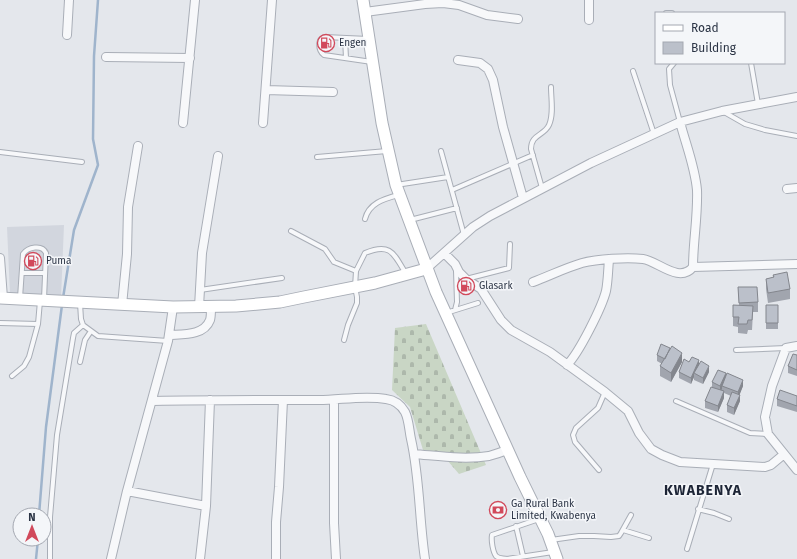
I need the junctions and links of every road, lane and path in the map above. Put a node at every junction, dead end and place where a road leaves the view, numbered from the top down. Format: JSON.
{"nodes":[{"id":1,"x":69,"y":0,"type":"edge"},
{"id":2,"x":195,"y":0,"type":"edge"},
{"id":3,"x":272,"y":0,"type":"edge"},
{"id":4,"x":363,"y":0,"type":"edge"},
{"id":5,"x":589,"y":0,"type":"edge"},
{"id":6,"x":365,"y":12,"type":"junction"},
{"id":7,"x":518,"y":19,"type":"dead end"},
{"id":8,"x":589,"y":20,"type":"dead end"},
{"id":9,"x":67,"y":35,"type":"dead end"},
{"id":10,"x":345,"y":38,"type":"junction"},
{"id":11,"x":369,"y":39,"type":"junction"},
{"id":12,"x":106,"y":57,"type":"dead end"},
{"id":13,"x":190,"y":58,"type":"junction"},
{"id":14,"x":346,"y":58,"type":"junction"},
{"id":15,"x":458,"y":60,"type":"dead end"},
{"id":16,"x":373,"y":62,"type":"junction"},
{"id":17,"x":673,"y":64,"type":"edge"},
{"id":18,"x":751,"y":64,"type":"edge"},
{"id":19,"x":633,"y":71,"type":"dead end"},
{"id":20,"x":551,"y":87,"type":"dead end"},
{"id":21,"x":266,"y":90,"type":"junction"},
{"id":22,"x":333,"y":92,"type":"dead end"},
{"id":23,"x":797,"y":97,"type":"edge"},
{"id":24,"x":758,"y":104,"type":"junction"},
{"id":25,"x":722,"y":111,"type":"junction"},
{"id":26,"x":680,"y":122,"type":"junction"},
{"id":27,"x":183,"y":123,"type":"dead end"},
{"id":28,"x":263,"y":124,"type":"dead end"},
{"id":29,"x":654,"y":134,"type":"junction"},
{"id":30,"x":797,"y":136,"type":"edge"},
{"id":31,"x":138,"y":146,"type":"dead end"},
{"id":32,"x":388,"y":151,"type":"junction"},
{"id":33,"x":441,"y":151,"type":"dead end"},
{"id":34,"x":0,"y":152,"type":"edge"},
{"id":35,"x":533,"y":155,"type":"junction"},
{"id":36,"x":218,"y":156,"type":"dead end"},
{"id":37,"x":317,"y":157,"type":"dead end"},
{"id":38,"x":82,"y":162,"type":"dead end"},
{"id":39,"x":514,"y":163,"type":"junction"},
{"id":40,"x":448,"y":177,"type":"junction"},
{"id":41,"x":542,"y":188,"type":"junction"},
{"id":42,"x":797,"y":188,"type":"edge"},
{"id":43,"x":787,"y":189,"type":"dead end"},
{"id":44,"x":398,"y":190,"type":"junction"},
{"id":45,"x":452,"y":190,"type":"junction"},
{"id":46,"x":523,"y":198,"type":"junction"},
{"id":47,"x":457,"y":208,"type":"junction"},
{"id":48,"x":365,"y":219,"type":"dead end"},
{"id":49,"x":409,"y":220,"type":"junction"},
{"id":50,"x":291,"y":231,"type":"dead end"},
{"id":51,"x":464,"y":235,"type":"junction"},
{"id":52,"x":510,"y":244,"type":"dead end"},
{"id":53,"x":444,"y":253,"type":"junction"},
{"id":54,"x":0,"y":258,"type":"edge"},
{"id":55,"x":609,"y":260,"type":"junction"},
{"id":56,"x":797,"y":264,"type":"edge"},
{"id":57,"x":456,"y":267,"type":"junction"},
{"id":58,"x":693,"y":267,"type":"junction"},
{"id":59,"x":426,"y":269,"type":"junction"},
{"id":60,"x":356,"y":271,"type":"junction"},
{"id":61,"x":22,"y":273,"type":"junction"},
{"id":62,"x":46,"y":273,"type":"junction"},
{"id":63,"x":406,"y":274,"type":"junction"},
{"id":64,"x":282,"y":278,"type":"dead end"},
{"id":65,"x":466,"y":279,"type":"junction"},
{"id":66,"x":533,"y":282,"type":"dead end"},
{"id":67,"x":356,"y":287,"type":"junction"},
{"id":68,"x":200,"y":290,"type":"junction"},
{"id":69,"x":2,"y":298,"type":"edge"},
{"id":70,"x":20,"y":299,"type":"junction"},
{"id":71,"x":46,"y":300,"type":"junction"},
{"id":72,"x":76,"y":303,"type":"junction"},
{"id":73,"x":478,"y":303,"type":"dead end"},
{"id":74,"x":122,"y":305,"type":"junction"},
{"id":75,"x":199,"y":307,"type":"junction"},
{"id":76,"x":211,"y":307,"type":"junction"},
{"id":77,"x":173,"y":308,"type":"junction"},
{"id":78,"x":450,"y":312,"type":"junction"},
{"id":79,"x":0,"y":323,"type":"edge"},
{"id":80,"x":38,"y":324,"type":"junction"},
{"id":81,"x":83,"y":325,"type":"junction"},
{"id":82,"x":91,"y":331,"type":"junction"},
{"id":83,"x":169,"y":338,"type":"junction"},
{"id":84,"x":344,"y":340,"type":"dead end"},
{"id":85,"x":797,"y":346,"type":"edge"},
{"id":86,"x":786,"y":348,"type":"junction"},
{"id":87,"x":736,"y":350,"type":"dead end"},
{"id":88,"x":80,"y":362,"type":"dead end"},
{"id":89,"x":567,"y":365,"type":"junction"},
{"id":90,"x":12,"y":376,"type":"dead end"},
{"id":91,"x":605,"y":392,"type":"junction"},
{"id":92,"x":152,"y":400,"type":"junction"},
{"id":93,"x":210,"y":400,"type":"junction"},
{"id":94,"x":283,"y":400,"type":"junction"},
{"id":95,"x":334,"y":400,"type":"junction"},
{"id":96,"x":676,"y":400,"type":"dead end"},
{"id":97,"x":768,"y":434,"type":"junction"},
{"id":98,"x":507,"y":450,"type":"junction"},
{"id":99,"x":414,"y":454,"type":"junction"},
{"id":100,"x":784,"y":455,"type":"junction"},
{"id":101,"x":713,"y":464,"type":"junction"},
{"id":102,"x":599,"y":470,"type":"dead end"},
{"id":103,"x":797,"y":470,"type":"edge"},
{"id":104,"x":127,"y":491,"type":"junction"},
{"id":105,"x":206,"y":506,"type":"junction"},
{"id":106,"x":698,"y":509,"type":"junction"},
{"id":107,"x":631,"y":515,"type":"dead end"},
{"id":108,"x":541,"y":518,"type":"junction"},
{"id":109,"x":729,"y":519,"type":"dead end"},
{"id":110,"x":516,"y":526,"type":"junction"},
{"id":111,"x":623,"y":530,"type":"junction"},
{"id":112,"x":648,"y":538,"type":"dead end"},
{"id":113,"x":687,"y":549,"type":"dead end"},
{"id":114,"x":554,"y":550,"type":"edge"},
{"id":115,"x":523,"y":556,"type":"junction"},
{"id":116,"x":50,"y":559,"type":"edge"},
{"id":117,"x":111,"y":559,"type":"edge"},
{"id":118,"x":200,"y":559,"type":"edge"},
{"id":119,"x":276,"y":559,"type":"edge"},
{"id":120,"x":336,"y":559,"type":"edge"},
{"id":121,"x":426,"y":559,"type":"edge"}],
"edges":[{"from":1,"to":9,"type":"street"},
{"from":2,"to":13,"type":"street"},
{"from":3,"to":21,"type":"street"},
{"from":4,"to":6,"type":"main road"},
{"from":5,"to":8,"type":"street"},
{"from":6,"to":7,"type":"street"},
{"from":6,"to":11,"type":"main road"},
{"from":10,"to":11,"type":"lane"},
{"from":10,"to":14,"type":"lane"},
{"from":10,"to":14,"type":"lane"},
{"from":11,"to":16,"type":"main road"},
{"from":12,"to":13,"type":"street"},
{"from":13,"to":27,"type":"street"},
{"from":14,"to":16,"type":"lane"},
{"from":15,"to":39,"type":"street"},
{"from":16,"to":32,"type":"main road"},
{"from":17,"to":26,"type":"lane"},
{"from":18,"to":24,"type":"lane"},
{"from":19,"to":29,"type":"lane"},
{"from":20,"to":35,"type":"lane"},
{"from":21,"to":22,"type":"street"},
{"from":21,"to":28,"type":"street"},
{"from":23,"to":24,"type":"street"},
{"from":24,"to":25,"type":"street"},
{"from":25,"to":26,"type":"street"},
{"from":25,"to":30,"type":"lane"},
{"from":26,"to":29,"type":"street"},
{"from":26,"to":58,"type":"street"},
{"from":29,"to":41,"type":"street"},
{"from":31,"to":74,"type":"street"},
{"from":32,"to":37,"type":"lane"},
{"from":32,"to":44,"type":"main road"},
{"from":33,"to":40,"type":"lane"},
{"from":34,"to":38,"type":"lane"},
{"from":35,"to":39,"type":"lane"},
{"from":35,"to":41,"type":"lane"},
{"from":36,"to":68,"type":"street"},
{"from":39,"to":45,"type":"lane"},
{"from":39,"to":46,"type":"street"},
{"from":40,"to":44,"type":"lane"},
{"from":40,"to":45,"type":"lane"},
{"from":41,"to":46,"type":"street"},
{"from":42,"to":43,"type":"street"},
{"from":44,"to":48,"type":"lane"},
{"from":44,"to":49,"type":"main road"},
{"from":45,"to":47,"type":"lane"},
{"from":46,"to":51,"type":"street"},
{"from":47,"to":49,"type":"lane"},
{"from":47,"to":51,"type":"lane"},
{"from":49,"to":59,"type":"main road"},
{"from":50,"to":60,"type":"lane"},
{"from":51,"to":53,"type":"street"},
{"from":52,"to":65,"type":"lane"},
{"from":53,"to":57,"type":"street"},
{"from":53,"to":59,"type":"street"},
{"from":54,"to":69,"type":"street"},
{"from":55,"to":58,"type":"street"},
{"from":55,"to":66,"type":"street"},
{"from":55,"to":89,"type":"street"},
{"from":56,"to":58,"type":"street"},
{"from":57,"to":65,"type":"street"},
{"from":57,"to":78,"type":"lane"},
{"from":59,"to":63,"type":"main road"},
{"from":59,"to":78,"type":"main road"},
{"from":60,"to":63,"type":"lane"},
{"from":60,"to":67,"type":"lane"},
{"from":61,"to":62,"type":"lane"},
{"from":61,"to":62,"type":"lane"},
{"from":61,"to":70,"type":"lane"},
{"from":62,"to":71,"type":"lane"},
{"from":63,"to":67,"type":"main road"},
{"from":64,"to":68,"type":"lane"},
{"from":65,"to":89,"type":"street"},
{"from":67,"to":76,"type":"main road"},
{"from":67,"to":84,"type":"lane"},
{"from":68,"to":75,"type":"street"},
{"from":69,"to":70,"type":"main road"},
{"from":70,"to":71,"type":"main road"},
{"from":71,"to":72,"type":"main road"},
{"from":71,"to":80,"type":"lane"},
{"from":72,"to":74,"type":"main road"},
{"from":72,"to":81,"type":"lane"},
{"from":73,"to":78,"type":"lane"},
{"from":74,"to":77,"type":"main road"},
{"from":75,"to":76,"type":"main road"},
{"from":75,"to":77,"type":"main road"},
{"from":76,"to":83,"type":"street"},
{"from":77,"to":83,"type":"street"},
{"from":78,"to":98,"type":"main road"},
{"from":79,"to":80,"type":"lane"},
{"from":80,"to":90,"type":"lane"},
{"from":81,"to":82,"type":"lane"},
{"from":81,"to":116,"type":"lane"},
{"from":82,"to":83,"type":"lane"},
{"from":82,"to":88,"type":"lane"},
{"from":83,"to":92,"type":"street"},
{"from":85,"to":86,"type":"street"},
{"from":86,"to":87,"type":"lane"},
{"from":86,"to":97,"type":"street"},
{"from":89,"to":91,"type":"street"},
{"from":91,"to":101,"type":"street"},
{"from":91,"to":102,"type":"lane"},
{"from":92,"to":93,"type":"street"},
{"from":92,"to":104,"type":"street"},
{"from":93,"to":94,"type":"street"},
{"from":93,"to":105,"type":"street"},
{"from":94,"to":95,"type":"street"},
{"from":94,"to":119,"type":"street"},
{"from":95,"to":99,"type":"street"},
{"from":95,"to":120,"type":"street"},
{"from":96,"to":97,"type":"lane"},
{"from":97,"to":100,"type":"street"},
{"from":98,"to":99,"type":"street"},
{"from":98,"to":108,"type":"main road"},
{"from":99,"to":121,"type":"street"},
{"from":100,"to":101,"type":"street"},
{"from":100,"to":103,"type":"street"},
{"from":101,"to":106,"type":"lane"},
{"from":104,"to":105,"type":"street"},
{"from":104,"to":117,"type":"street"},
{"from":105,"to":118,"type":"street"},
{"from":106,"to":109,"type":"lane"},
{"from":106,"to":113,"type":"lane"},
{"from":107,"to":111,"type":"lane"},
{"from":108,"to":110,"type":"lane"},
{"from":108,"to":114,"type":"main road"},
{"from":110,"to":115,"type":"lane"},
{"from":110,"to":115,"type":"lane"},
{"from":111,"to":112,"type":"lane"},
{"from":111,"to":114,"type":"lane"},
{"from":114,"to":115,"type":"lane"}]}
